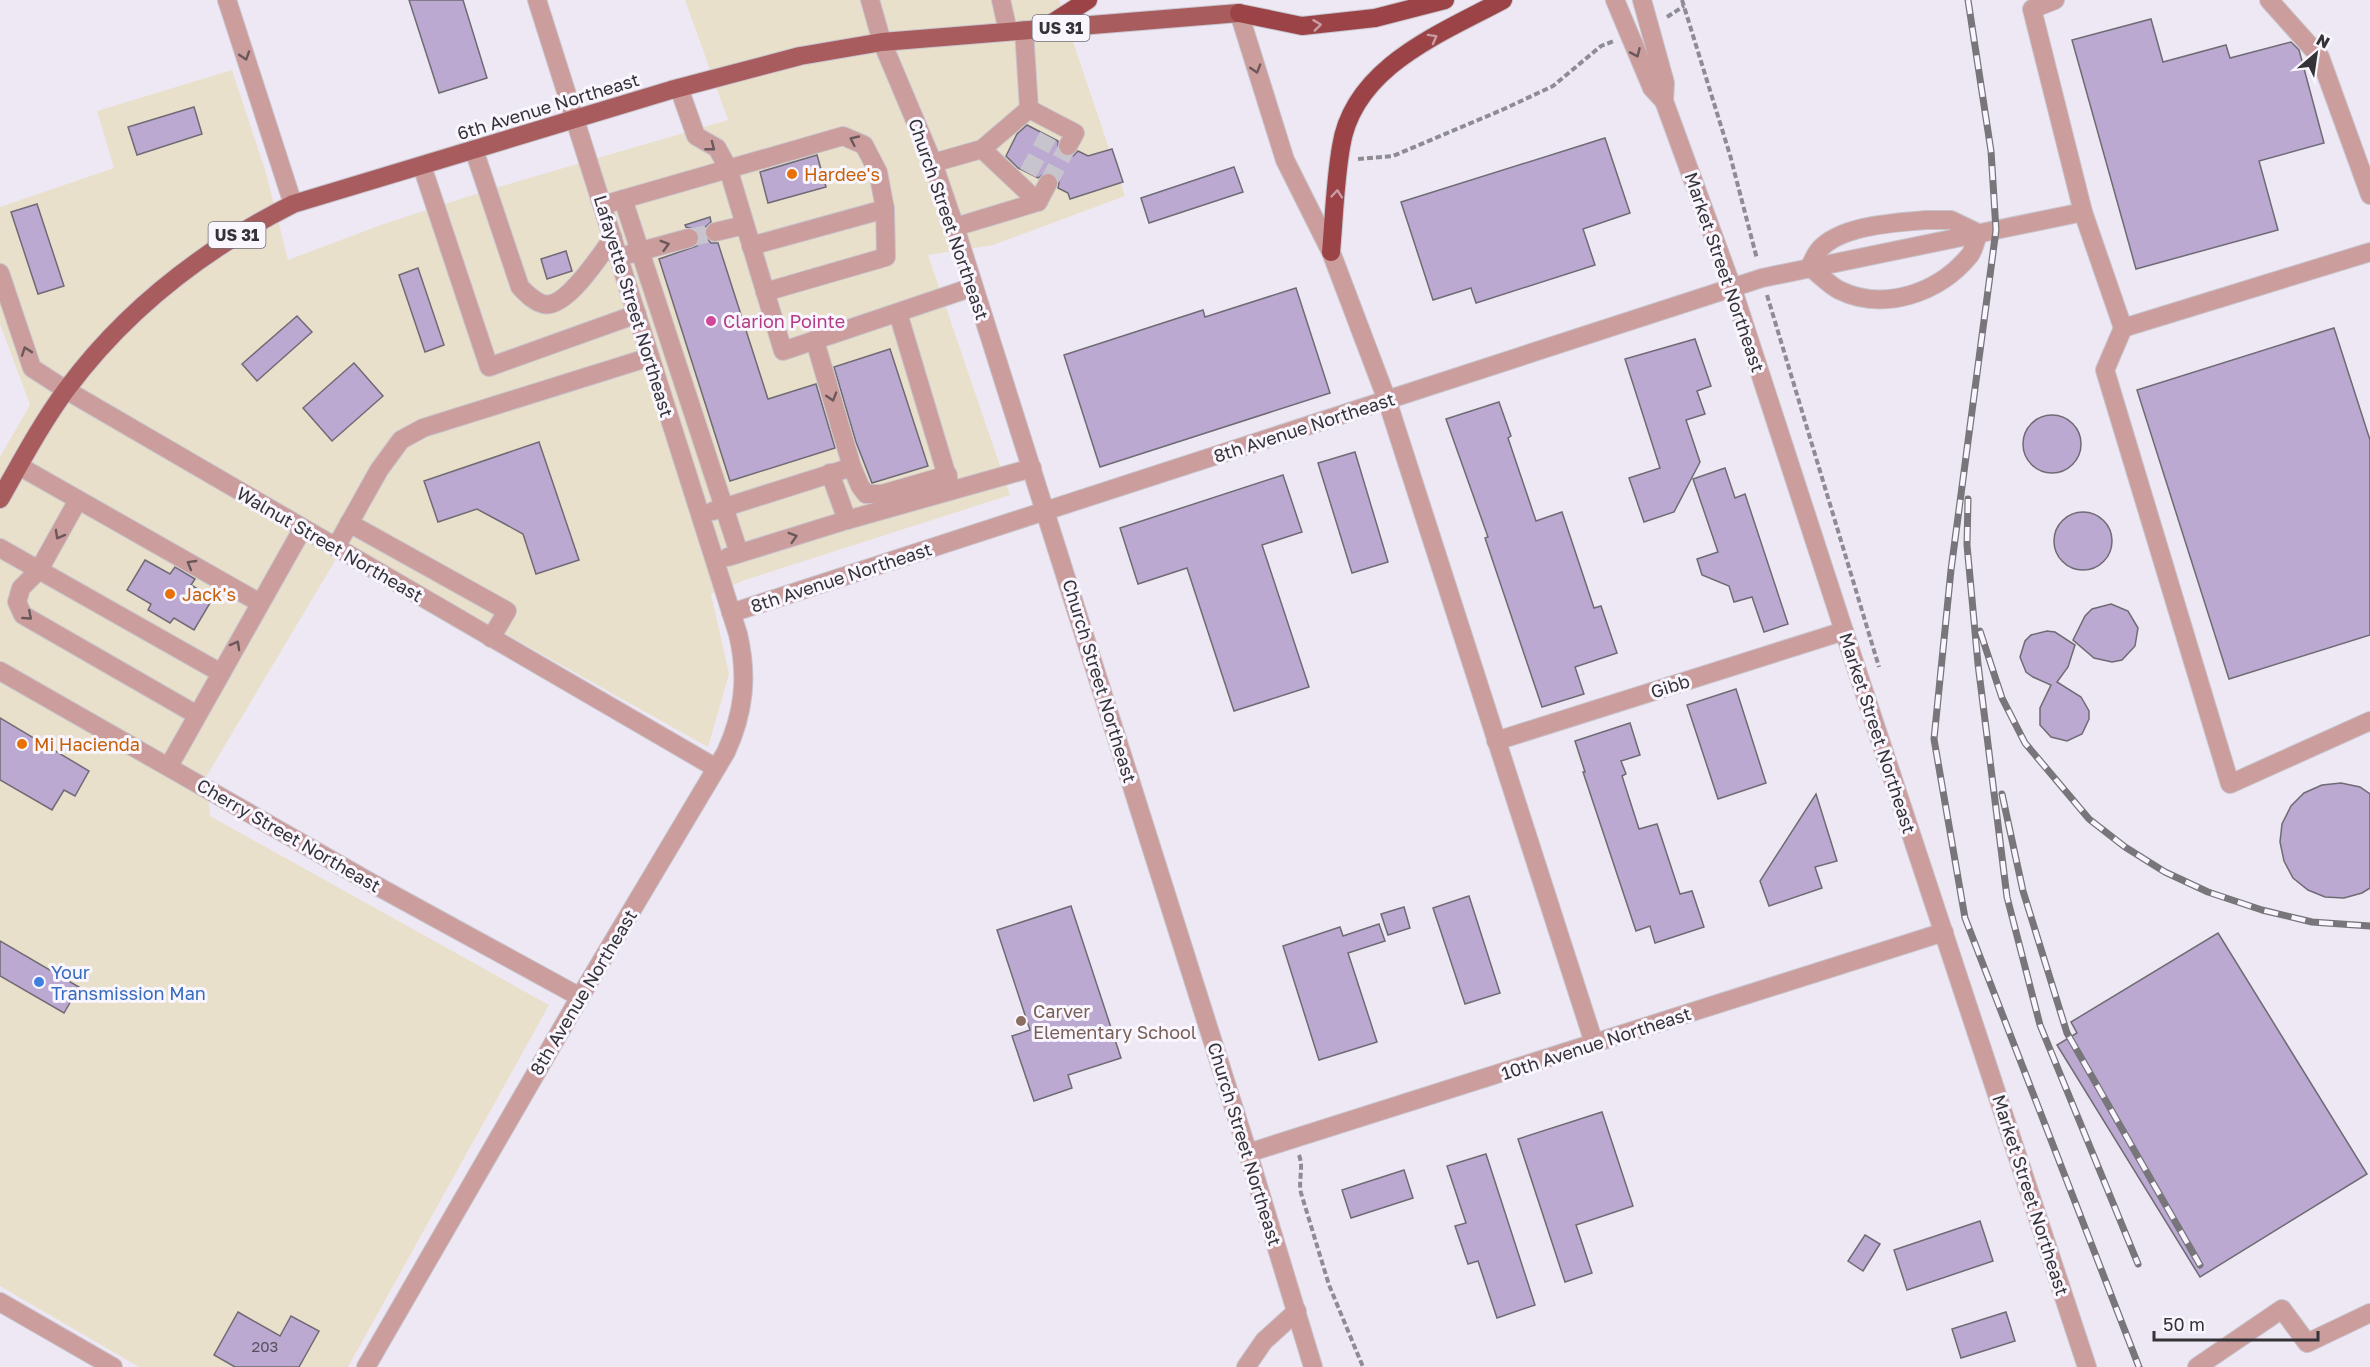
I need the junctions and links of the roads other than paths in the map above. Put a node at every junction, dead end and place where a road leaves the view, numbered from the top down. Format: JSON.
{"nodes":[{"id":1,"x":227,"y":0,"type":"edge"},
{"id":2,"x":537,"y":0,"type":"edge"},
{"id":3,"x":870,"y":0,"type":"edge"},
{"id":4,"x":1001,"y":0,"type":"edge"},
{"id":5,"x":1088,"y":0,"type":"edge"},
{"id":6,"x":1445,"y":0,"type":"edge"},
{"id":7,"x":1503,"y":0,"type":"edge"},
{"id":8,"x":1615,"y":0,"type":"edge"},
{"id":9,"x":1642,"y":0,"type":"edge"},
{"id":10,"x":2055,"y":0,"type":"edge"},
{"id":11,"x":2269,"y":0,"type":"edge"},
{"id":12,"x":1242,"y":4,"type":"edge"},
{"id":13,"x":1024,"y":30,"type":"junction"},
{"id":14,"x":882,"y":42,"type":"junction"},
{"id":15,"x":679,"y":88,"type":"junction"},
{"id":16,"x":1664,"y":101,"type":"junction"},
{"id":17,"x":1029,"y":109,"type":"junction"},
{"id":18,"x":576,"y":120,"type":"junction"},
{"id":19,"x":1068,"y":146,"type":"dead end"},
{"id":20,"x":982,"y":148,"type":"junction"},
{"id":21,"x":474,"y":150,"type":"junction"},
{"id":22,"x":933,"y":163,"type":"junction"},
{"id":23,"x":422,"y":165,"type":"junction"},
{"id":24,"x":728,"y":168,"type":"junction"},
{"id":25,"x":1048,"y":183,"type":"tunnel mouth"},
{"id":26,"x":2370,"y":195,"type":"edge"},
{"id":27,"x":623,"y":199,"type":"junction"},
{"id":28,"x":1038,"y":202,"type":"junction"},
{"id":29,"x":293,"y":204,"type":"junction"},
{"id":30,"x":603,"y":205,"type":"junction"},
{"id":31,"x":885,"y":209,"type":"junction"},
{"id":32,"x":2083,"y":212,"type":"junction"},
{"id":33,"x":745,"y":225,"type":"junction"},
{"id":34,"x":956,"y":227,"type":"junction"},
{"id":35,"x":715,"y":232,"type":"tunnel mouth"},
{"id":36,"x":1978,"y":233,"type":"junction"},
{"id":37,"x":613,"y":238,"type":"junction"},
{"id":38,"x":689,"y":238,"type":"tunnel mouth"},
{"id":39,"x":751,"y":246,"type":"junction"},
{"id":40,"x":641,"y":252,"type":"junction"},
{"id":41,"x":1331,"y":252,"type":"junction"},
{"id":42,"x":2370,"y":252,"type":"edge"},
{"id":43,"x":619,"y":257,"type":"junction"},
{"id":44,"x":1810,"y":267,"type":"junction"},
{"id":45,"x":0,"y":273,"type":"edge"},
{"id":46,"x":973,"y":287,"type":"junction"},
{"id":47,"x":1732,"y":287,"type":"junction"},
{"id":48,"x":765,"y":292,"type":"junction"},
{"id":49,"x":898,"y":312,"type":"junction"},
{"id":50,"x":637,"y":314,"type":"junction"},
{"id":51,"x":2123,"y":328,"type":"junction"},
{"id":52,"x":815,"y":341,"type":"junction"},
{"id":53,"x":650,"y":357,"type":"junction"},
{"id":54,"x":66,"y":390,"type":"junction"},
{"id":55,"x":1387,"y":400,"type":"junction"},
{"id":56,"x":19,"y":466,"type":"junction"},
{"id":57,"x":852,"y":467,"type":"junction"},
{"id":58,"x":1032,"y":468,"type":"junction"},
{"id":59,"x":830,"y":473,"type":"junction"},
{"id":60,"x":949,"y":484,"type":"junction"},
{"id":61,"x":0,"y":499,"type":"edge"},
{"id":62,"x":78,"y":500,"type":"junction"},
{"id":63,"x":725,"y":507,"type":"junction"},
{"id":64,"x":1046,"y":510,"type":"junction"},
{"id":65,"x":700,"y":515,"type":"junction"},
{"id":66,"x":847,"y":520,"type":"junction"},
{"id":67,"x":349,"y":523,"type":"junction"},
{"id":68,"x":303,"y":528,"type":"junction"},
{"id":69,"x":336,"y":547,"type":"junction"},
{"id":70,"x":0,"y":548,"type":"edge"},
{"id":71,"x":739,"y":554,"type":"junction"},
{"id":72,"x":714,"y":562,"type":"junction"},
{"id":73,"x":39,"y":570,"type":"junction"},
{"id":74,"x":260,"y":603,"type":"junction"},
{"id":75,"x":730,"y":613,"type":"junction"},
{"id":76,"x":1844,"y":631,"type":"junction"},
{"id":77,"x":491,"y":638,"type":"junction"},
{"id":78,"x":0,"y":671,"type":"edge"},
{"id":79,"x":221,"y":673,"type":"junction"},
{"id":80,"x":197,"y":715,"type":"junction"},
{"id":81,"x":2370,"y":721,"type":"edge"},
{"id":82,"x":1496,"y":741,"type":"junction"},
{"id":83,"x":169,"y":766,"type":"junction"},
{"id":84,"x":717,"y":768,"type":"junction"},
{"id":85,"x":1944,"y":932,"type":"junction"},
{"id":86,"x":580,"y":997,"type":"junction"},
{"id":87,"x":1594,"y":1043,"type":"junction"},
{"id":88,"x":1248,"y":1153,"type":"junction"},
{"id":89,"x":0,"y":1302,"type":"edge"},
{"id":90,"x":1298,"y":1311,"type":"junction"},
{"id":91,"x":2370,"y":1313,"type":"edge"},
{"id":92,"x":113,"y":1367,"type":"edge"},
{"id":93,"x":366,"y":1367,"type":"edge"},
{"id":94,"x":1246,"y":1367,"type":"edge"},
{"id":95,"x":1312,"y":1367,"type":"edge"},
{"id":96,"x":2087,"y":1367,"type":"edge"},
{"id":97,"x":2197,"y":1367,"type":"edge"}],
"edges":[{"from":1,"to":29,"type":"street","one_way":true},
{"from":2,"to":18,"type":"street","name":"Lafayette Street Northeast"},
{"from":3,"to":14,"type":"street","name":"Church Street Northeast"},
{"from":4,"to":13,"type":"street"},
{"from":5,"to":13,"type":"highway"},
{"from":12,"to":6,"type":"highway","name":"6th Avenue Northeast","number":"US 31","one_way":true},
{"from":41,"to":7,"type":"highway","one_way":true},
{"from":8,"to":16,"type":"street","name":"Market Street Northeast","one_way":true},
{"from":9,"to":16,"type":"street","name":"Market Street Northeast"},
{"from":10,"to":32,"type":"street"},
{"from":11,"to":26,"type":"street"},
{"from":12,"to":13,"type":"main road","name":"6th Avenue Northeast","number":"US 31"},
{"from":12,"to":41,"type":"street","one_way":true},
{"from":13,"to":14,"type":"main road","name":"6th Avenue Northeast","number":"US 31"},
{"from":13,"to":17,"type":"street"},
{"from":14,"to":15,"type":"main road","name":"6th Avenue Northeast","number":"US 31"},
{"from":14,"to":22,"type":"street","name":"Church Street Northeast"},
{"from":15,"to":18,"type":"main road","name":"6th Avenue Northeast","number":"US 31"},
{"from":15,"to":24,"type":"street","one_way":true},
{"from":16,"to":47,"type":"street","name":"Market Street Northeast"},
{"from":17,"to":19,"type":"street"},
{"from":17,"to":20,"type":"street"},
{"from":18,"to":21,"type":"main road","name":"6th Avenue Northeast","number":"US 31"},
{"from":18,"to":30,"type":"street","name":"Lafayette Street Northeast"},
{"from":20,"to":22,"type":"street"},
{"from":20,"to":28,"type":"street"},
{"from":21,"to":23,"type":"main road","name":"6th Avenue Northeast","number":"US 31"},
{"from":21,"to":37,"type":"street"},
{"from":22,"to":34,"type":"street","name":"Church Street Northeast"},
{"from":23,"to":29,"type":"main road","name":"6th Avenue Northeast","number":"US 31"},
{"from":23,"to":50,"type":"street"},
{"from":24,"to":27,"type":"street"},
{"from":31,"to":24,"type":"street","one_way":true},
{"from":24,"to":33,"type":"street"},
{"from":25,"to":28,"type":"street"},
{"from":27,"to":30,"type":"street"},
{"from":27,"to":40,"type":"street"},
{"from":28,"to":34,"type":"street"},
{"from":29,"to":54,"type":"main road","name":"6th Avenue Northeast","number":"US 31"},
{"from":30,"to":37,"type":"street","name":"Lafayette Street Northeast"},
{"from":31,"to":39,"type":"street"},
{"from":31,"to":48,"type":"street"},
{"from":32,"to":36,"type":"street","name":"8th Avenue Northeast"},
{"from":32,"to":51,"type":"street"},
{"from":33,"to":35,"type":"street"},
{"from":33,"to":39,"type":"street"},
{"from":34,"to":46,"type":"street","name":"Church Street Northeast"},
{"from":36,"to":44,"type":"street","name":"8th Avenue Northeast"},
{"from":36,"to":44,"type":"street"},
{"from":36,"to":44,"type":"street"},
{"from":37,"to":43,"type":"street","name":"Lafayette Street Northeast"},
{"from":40,"to":38,"type":"street","one_way":true},
{"from":39,"to":48,"type":"street"},
{"from":40,"to":43,"type":"street"},
{"from":40,"to":63,"type":"street"},
{"from":41,"to":55,"type":"street"},
{"from":42,"to":51,"type":"street"},
{"from":43,"to":50,"type":"street","name":"Lafayette Street Northeast"},
{"from":44,"to":47,"type":"street","name":"8th Avenue Northeast"},
{"from":54,"to":45,"type":"street","name":"Walnut Street Northeast","one_way":true},
{"from":46,"to":49,"type":"street"},
{"from":46,"to":58,"type":"street","name":"Church Street Northeast"},
{"from":47,"to":55,"type":"street","name":"8th Avenue Northeast"},
{"from":47,"to":76,"type":"street","name":"Market Street Northeast"},
{"from":48,"to":52,"type":"street"},
{"from":49,"to":52,"type":"street"},
{"from":49,"to":60,"type":"street"},
{"from":50,"to":53,"type":"street","name":"Lafayette Street Northeast"},
{"from":51,"to":81,"type":"street"},
{"from":52,"to":57,"type":"street","one_way":true},
{"from":53,"to":65,"type":"street","name":"Lafayette Street Northeast"},
{"from":53,"to":67,"type":"street"},
{"from":54,"to":56,"type":"main road","name":"6th Avenue Northeast","number":"US 31"},
{"from":54,"to":68,"type":"street","name":"Walnut Street Northeast"},
{"from":55,"to":64,"type":"street","name":"8th Avenue Northeast"},
{"from":55,"to":82,"type":"street"},
{"from":56,"to":61,"type":"main road","name":"6th Avenue Northeast","number":"US 31"},
{"from":56,"to":62,"type":"street"},
{"from":57,"to":59,"type":"street"},
{"from":57,"to":60,"type":"street"},
{"from":58,"to":60,"type":"street"},
{"from":58,"to":64,"type":"street","name":"Church Street Northeast"},
{"from":59,"to":63,"type":"street"},
{"from":59,"to":66,"type":"street"},
{"from":60,"to":66,"type":"street"},
{"from":62,"to":73,"type":"street","one_way":true},
{"from":74,"to":62,"type":"street","one_way":true},
{"from":63,"to":65,"type":"street"},
{"from":63,"to":71,"type":"street"},
{"from":64,"to":75,"type":"street","name":"8th Avenue Northeast"},
{"from":64,"to":88,"type":"street","name":"Church Street Northeast"},
{"from":65,"to":72,"type":"street","name":"Lafayette Street Northeast"},
{"from":71,"to":66,"type":"street","one_way":true},
{"from":67,"to":69,"type":"street"},
{"from":67,"to":77,"type":"street"},
{"from":68,"to":69,"type":"street","name":"Walnut Street Northeast"},
{"from":68,"to":74,"type":"street"},
{"from":69,"to":77,"type":"street","name":"Walnut Street Northeast"},
{"from":70,"to":73,"type":"street"},
{"from":71,"to":72,"type":"street"},
{"from":72,"to":75,"type":"street","name":"Lafayette Street Northeast"},
{"from":73,"to":79,"type":"street"},
{"from":73,"to":80,"type":"street","one_way":true},
{"from":79,"to":74,"type":"street","one_way":true},
{"from":75,"to":84,"type":"street","name":"8th Avenue Northeast"},
{"from":76,"to":82,"type":"street","name":"Gibb"},
{"from":76,"to":85,"type":"street","name":"Market Street Northeast"},
{"from":77,"to":84,"type":"street","name":"Walnut Street Northeast"},
{"from":78,"to":83,"type":"street","name":"Cherry Street Northeast"},
{"from":79,"to":80,"type":"street"},
{"from":80,"to":83,"type":"street"},
{"from":82,"to":87,"type":"street"},
{"from":83,"to":86,"type":"street","name":"Cherry Street Northeast"},
{"from":84,"to":86,"type":"street","name":"8th Avenue Northeast"},
{"from":85,"to":87,"type":"street","name":"10th Avenue Northeast"},
{"from":85,"to":96,"type":"street","name":"Market Street Northeast"},
{"from":86,"to":93,"type":"street","name":"8th Avenue Northeast"},
{"from":87,"to":88,"type":"street","name":"10th Avenue Northeast"},
{"from":88,"to":90,"type":"street","name":"Church Street Northeast"},
{"from":89,"to":92,"type":"street"},
{"from":90,"to":94,"type":"street"},
{"from":90,"to":95,"type":"street","name":"Church Street Northeast"},
{"from":91,"to":97,"type":"street"}]}
